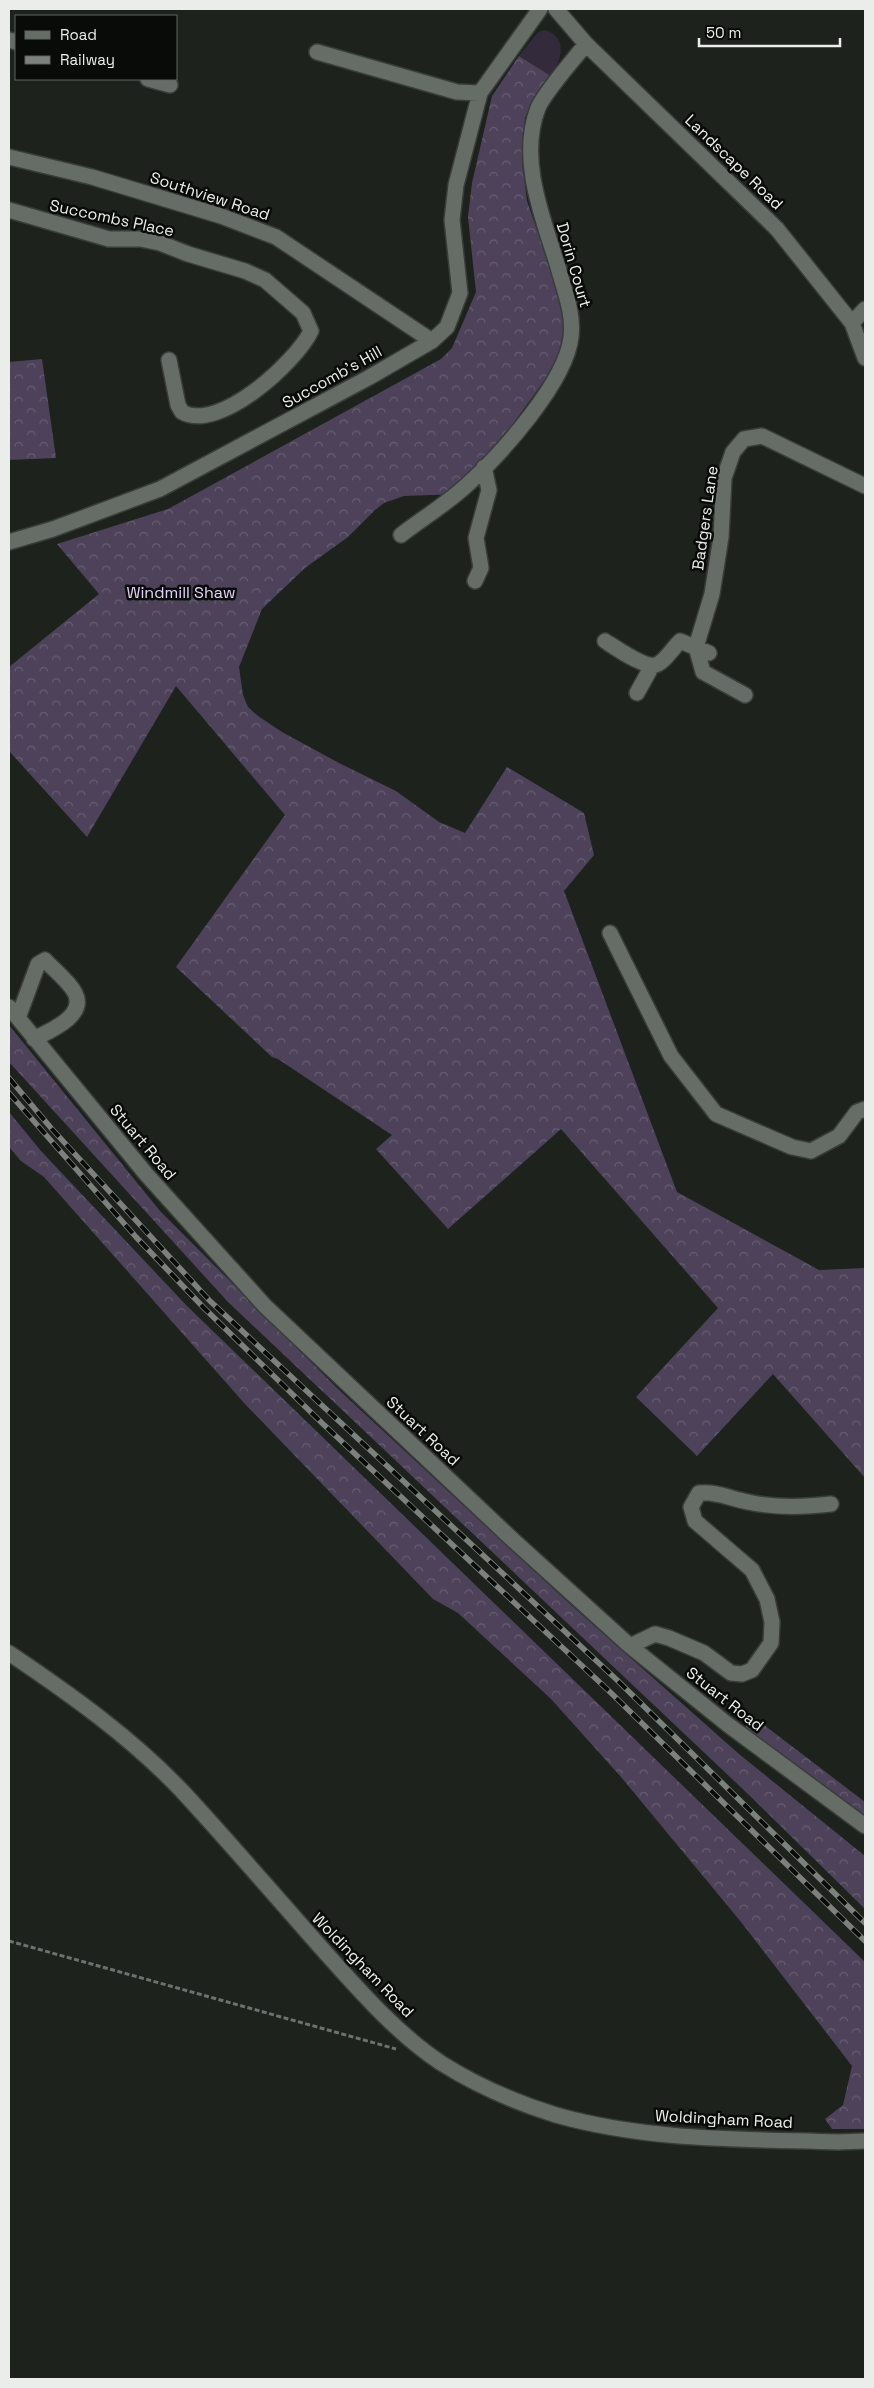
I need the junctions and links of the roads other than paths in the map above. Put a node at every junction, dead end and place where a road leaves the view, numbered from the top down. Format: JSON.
{"nodes":[{"id":1,"x":540,"y":9,"type":"edge"},
{"id":2,"x":556,"y":9,"type":"edge"},
{"id":3,"x":586,"y":44,"type":"junction"},
{"id":4,"x":316,"y":52,"type":"dead end"},
{"id":5,"x":152,"y":80,"type":"edge"},
{"id":6,"x":170,"y":85,"type":"dead end"},
{"id":7,"x":480,"y":93,"type":"junction"},
{"id":8,"x":9,"y":157,"type":"edge"},
{"id":9,"x":9,"y":210,"type":"edge"},
{"id":10,"x":865,"y":309,"type":"edge"},
{"id":11,"x":852,"y":323,"type":"junction"},
{"id":12,"x":432,"y":341,"type":"junction"},
{"id":13,"x":865,"y":358,"type":"edge"},
{"id":14,"x":169,"y":360,"type":"dead end"},
{"id":15,"x":484,"y":468,"type":"junction"},
{"id":16,"x":865,"y":486,"type":"edge"},
{"id":17,"x":401,"y":535,"type":"dead end"},
{"id":18,"x":9,"y":542,"type":"edge"},
{"id":19,"x":475,"y":581,"type":"dead end"},
{"id":20,"x":605,"y":641,"type":"dead end"},
{"id":21,"x":703,"y":650,"type":"junction"},
{"id":22,"x":652,"y":666,"type":"junction"},
{"id":23,"x":637,"y":693,"type":"dead end"},
{"id":24,"x":745,"y":695,"type":"dead end"},
{"id":25,"x":610,"y":933,"type":"dead end"},
{"id":26,"x":13,"y":1013,"type":"edge"},
{"id":27,"x":34,"y":1039,"type":"junction"},
{"id":28,"x":865,"y":1109,"type":"edge"},
{"id":29,"x":831,"y":1504,"type":"dead end"},
{"id":30,"x":630,"y":1646,"type":"junction"},
{"id":31,"x":9,"y":1653,"type":"edge"},
{"id":32,"x":865,"y":1826,"type":"edge"},
{"id":33,"x":865,"y":2141,"type":"edge"}],
"edges":[{"from":1,"to":7,"type":"street"},
{"from":2,"to":3,"type":"street","name":"Landscape Road"},
{"from":3,"to":11,"type":"street","name":"Landscape Road"},
{"from":3,"to":15,"type":"street","name":"Dorin Court"},
{"from":4,"to":7,"type":"street"},
{"from":5,"to":6,"type":"street"},
{"from":7,"to":12,"type":"street","name":"Succomb's Hill"},
{"from":8,"to":12,"type":"street","name":"Southview Road"},
{"from":9,"to":14,"type":"street","name":"Succombs Place"},
{"from":10,"to":11,"type":"street"},
{"from":11,"to":13,"type":"street","name":"Landscape Road"},
{"from":12,"to":18,"type":"street","name":"Succomb's Hill"},
{"from":15,"to":17,"type":"street","name":"Dorin Court"},
{"from":15,"to":19,"type":"street"},
{"from":16,"to":21,"type":"street","name":"Badgers Lane"},
{"from":20,"to":22,"type":"street"},
{"from":21,"to":22,"type":"street"},
{"from":21,"to":24,"type":"street"},
{"from":22,"to":23,"type":"street"},
{"from":25,"to":28,"type":"street"},
{"from":26,"to":27,"type":"street","name":"Stuart Road"},
{"from":26,"to":27,"type":"street"},
{"from":27,"to":30,"type":"street","name":"Stuart Road"},
{"from":29,"to":30,"type":"street"},
{"from":30,"to":32,"type":"street","name":"Stuart Road"},
{"from":31,"to":33,"type":"street","name":"Woldingham Road"}]}
